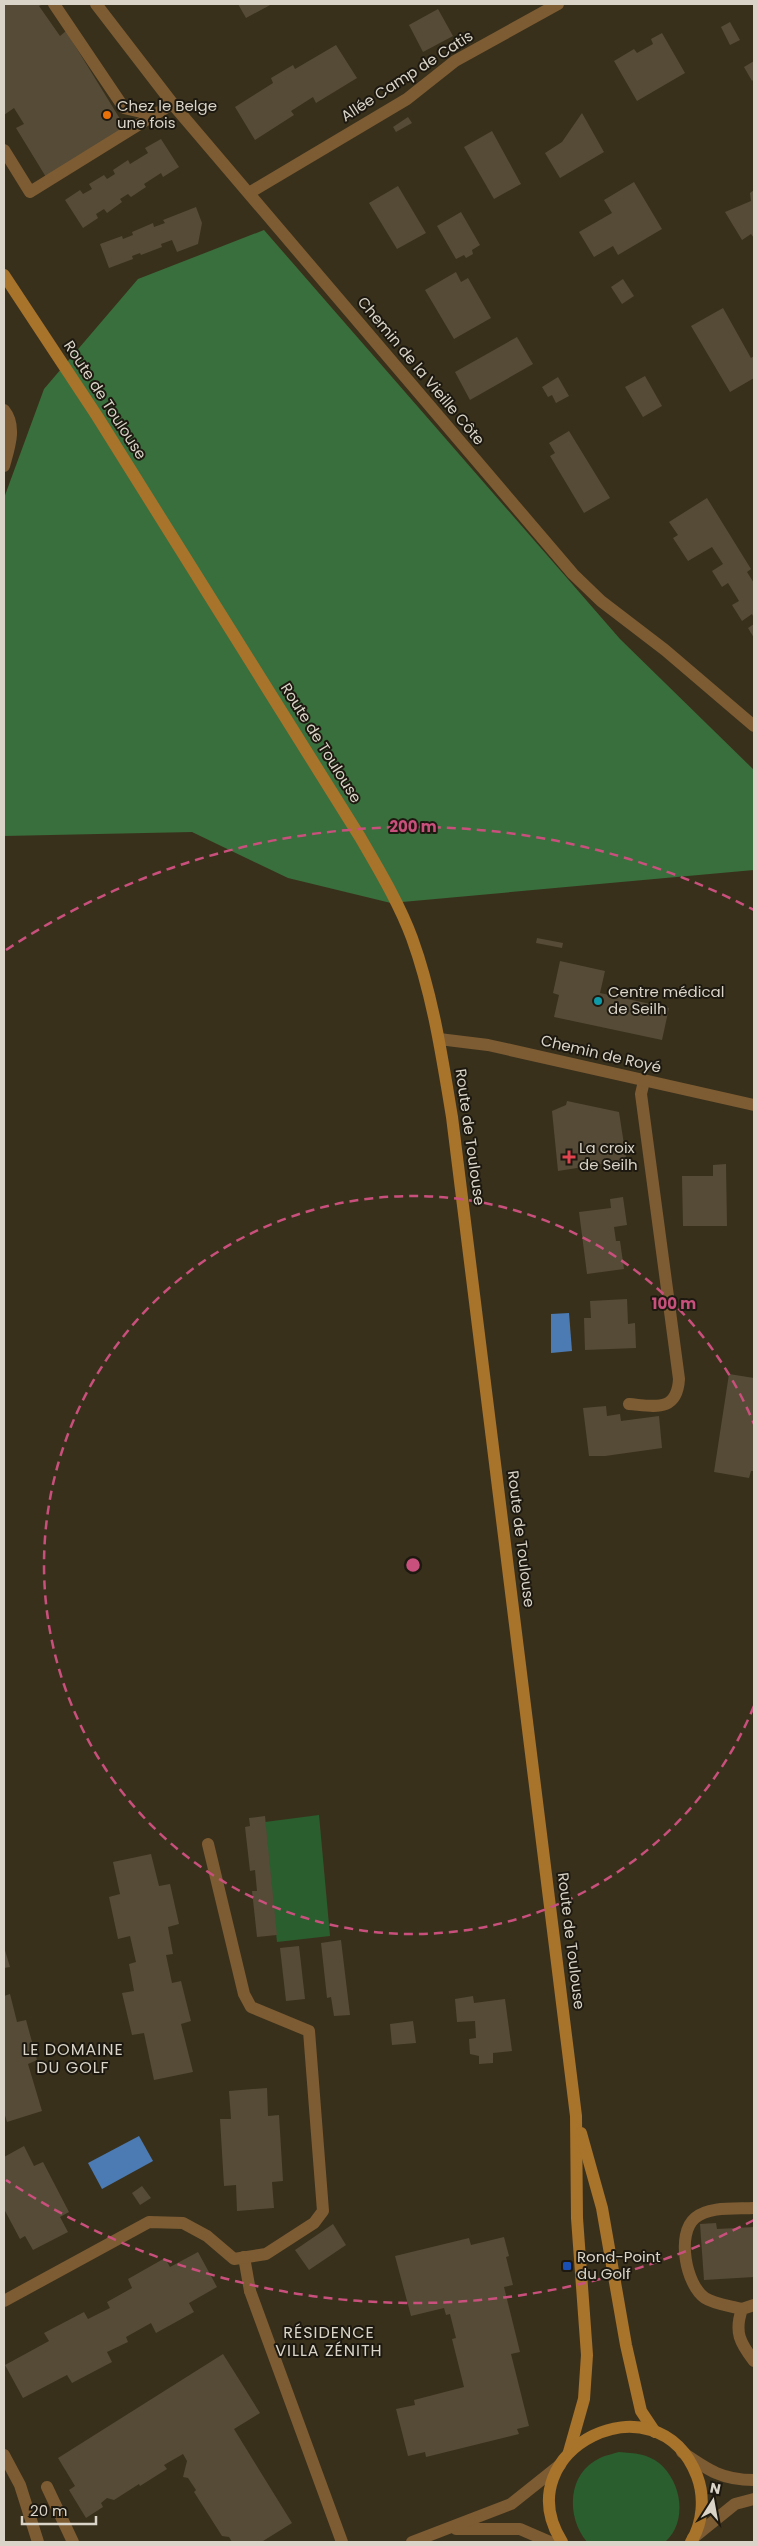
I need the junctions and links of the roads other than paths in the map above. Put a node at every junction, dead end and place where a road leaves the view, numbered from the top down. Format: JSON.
{"nodes":[{"id":1,"x":54,"y":4,"type":"edge"},
{"id":2,"x":96,"y":4,"type":"edge"},
{"id":3,"x":558,"y":4,"type":"edge"},
{"id":4,"x":172,"y":104,"type":"junction"},
{"id":5,"x":154,"y":115,"type":"junction"},
{"id":6,"x":4,"y":150,"type":"edge"},
{"id":7,"x":249,"y":193,"type":"junction"},
{"id":8,"x":4,"y":275,"type":"edge"},
{"id":9,"x":4,"y":410,"type":"edge"},
{"id":10,"x":4,"y":466,"type":"edge"},
{"id":11,"x":754,"y":726,"type":"edge"},
{"id":12,"x":439,"y":1039,"type":"junction"},
{"id":13,"x":644,"y":1081,"type":"junction"},
{"id":14,"x":754,"y":1105,"type":"edge"},
{"id":15,"x":629,"y":1404,"type":"dead end"},
{"id":16,"x":208,"y":1844,"type":"dead end"},
{"id":17,"x":576,"y":2116,"type":"junction"},
{"id":18,"x":754,"y":2208,"type":"edge"},
{"id":19,"x":244,"y":2257,"type":"junction"},
{"id":20,"x":4,"y":2300,"type":"edge"},
{"id":21,"x":754,"y":2305,"type":"edge"},
{"id":22,"x":742,"y":2309,"type":"junction"},
{"id":23,"x":754,"y":2361,"type":"edge"},
{"id":24,"x":655,"y":2432,"type":"junction"},
{"id":25,"x":569,"y":2452,"type":"junction"},
{"id":26,"x":682,"y":2452,"type":"junction"},
{"id":27,"x":4,"y":2455,"type":"edge"},
{"id":28,"x":560,"y":2465,"type":"junction"},
{"id":29,"x":754,"y":2480,"type":"edge"},
{"id":30,"x":47,"y":2487,"type":"dead end"},
{"id":31,"x":754,"y":2499,"type":"edge"},
{"id":32,"x":448,"y":2529,"type":"junction"},
{"id":33,"x":692,"y":2540,"type":"edge"},
{"id":34,"x":38,"y":2542,"type":"edge"},
{"id":35,"x":73,"y":2542,"type":"edge"},
{"id":36,"x":342,"y":2542,"type":"edge"},
{"id":37,"x":412,"y":2542,"type":"edge"},
{"id":38,"x":550,"y":2542,"type":"edge"},
{"id":39,"x":562,"y":2542,"type":"edge"}],
"edges":[{"from":1,"to":5,"type":"street"},
{"from":2,"to":4,"type":"street","name":"Chemin de la Vieille Côte"},
{"from":3,"to":7,"type":"street","name":"Allée Camp de Catis"},
{"from":4,"to":5,"type":"street"},
{"from":4,"to":7,"type":"street","name":"Chemin de la Vieille Côte"},
{"from":5,"to":6,"type":"street"},
{"from":7,"to":11,"type":"street","name":"Chemin de la Vieille Côte"},
{"from":8,"to":12,"type":"main road","name":"Route de Toulouse"},
{"from":9,"to":10,"type":"street"},
{"from":12,"to":13,"type":"street","name":"Chemin de Royé"},
{"from":12,"to":17,"type":"main road","name":"Route de Toulouse"},
{"from":13,"to":14,"type":"street","name":"Chemin de Royé"},
{"from":13,"to":15,"type":"street"},
{"from":16,"to":19,"type":"street"},
{"from":17,"to":24,"type":"main road","name":"Route de Toulouse"},
{"from":17,"to":25,"type":"main road","name":"Route de Toulouse"},
{"from":18,"to":22,"type":"street"},
{"from":19,"to":20,"type":"street"},
{"from":19,"to":36,"type":"street"},
{"from":21,"to":22,"type":"street"},
{"from":22,"to":23,"type":"street"},
{"from":24,"to":25,"type":"main road"},
{"from":24,"to":26,"type":"main road"},
{"from":25,"to":28,"type":"main road"},
{"from":26,"to":29,"type":"street"},
{"from":26,"to":33,"type":"main road"},
{"from":27,"to":34,"type":"street"},
{"from":28,"to":32,"type":"street"},
{"from":28,"to":39,"type":"main road"},
{"from":30,"to":35,"type":"street"},
{"from":31,"to":33,"type":"street"},
{"from":32,"to":37,"type":"street"},
{"from":32,"to":38,"type":"street"}]}
